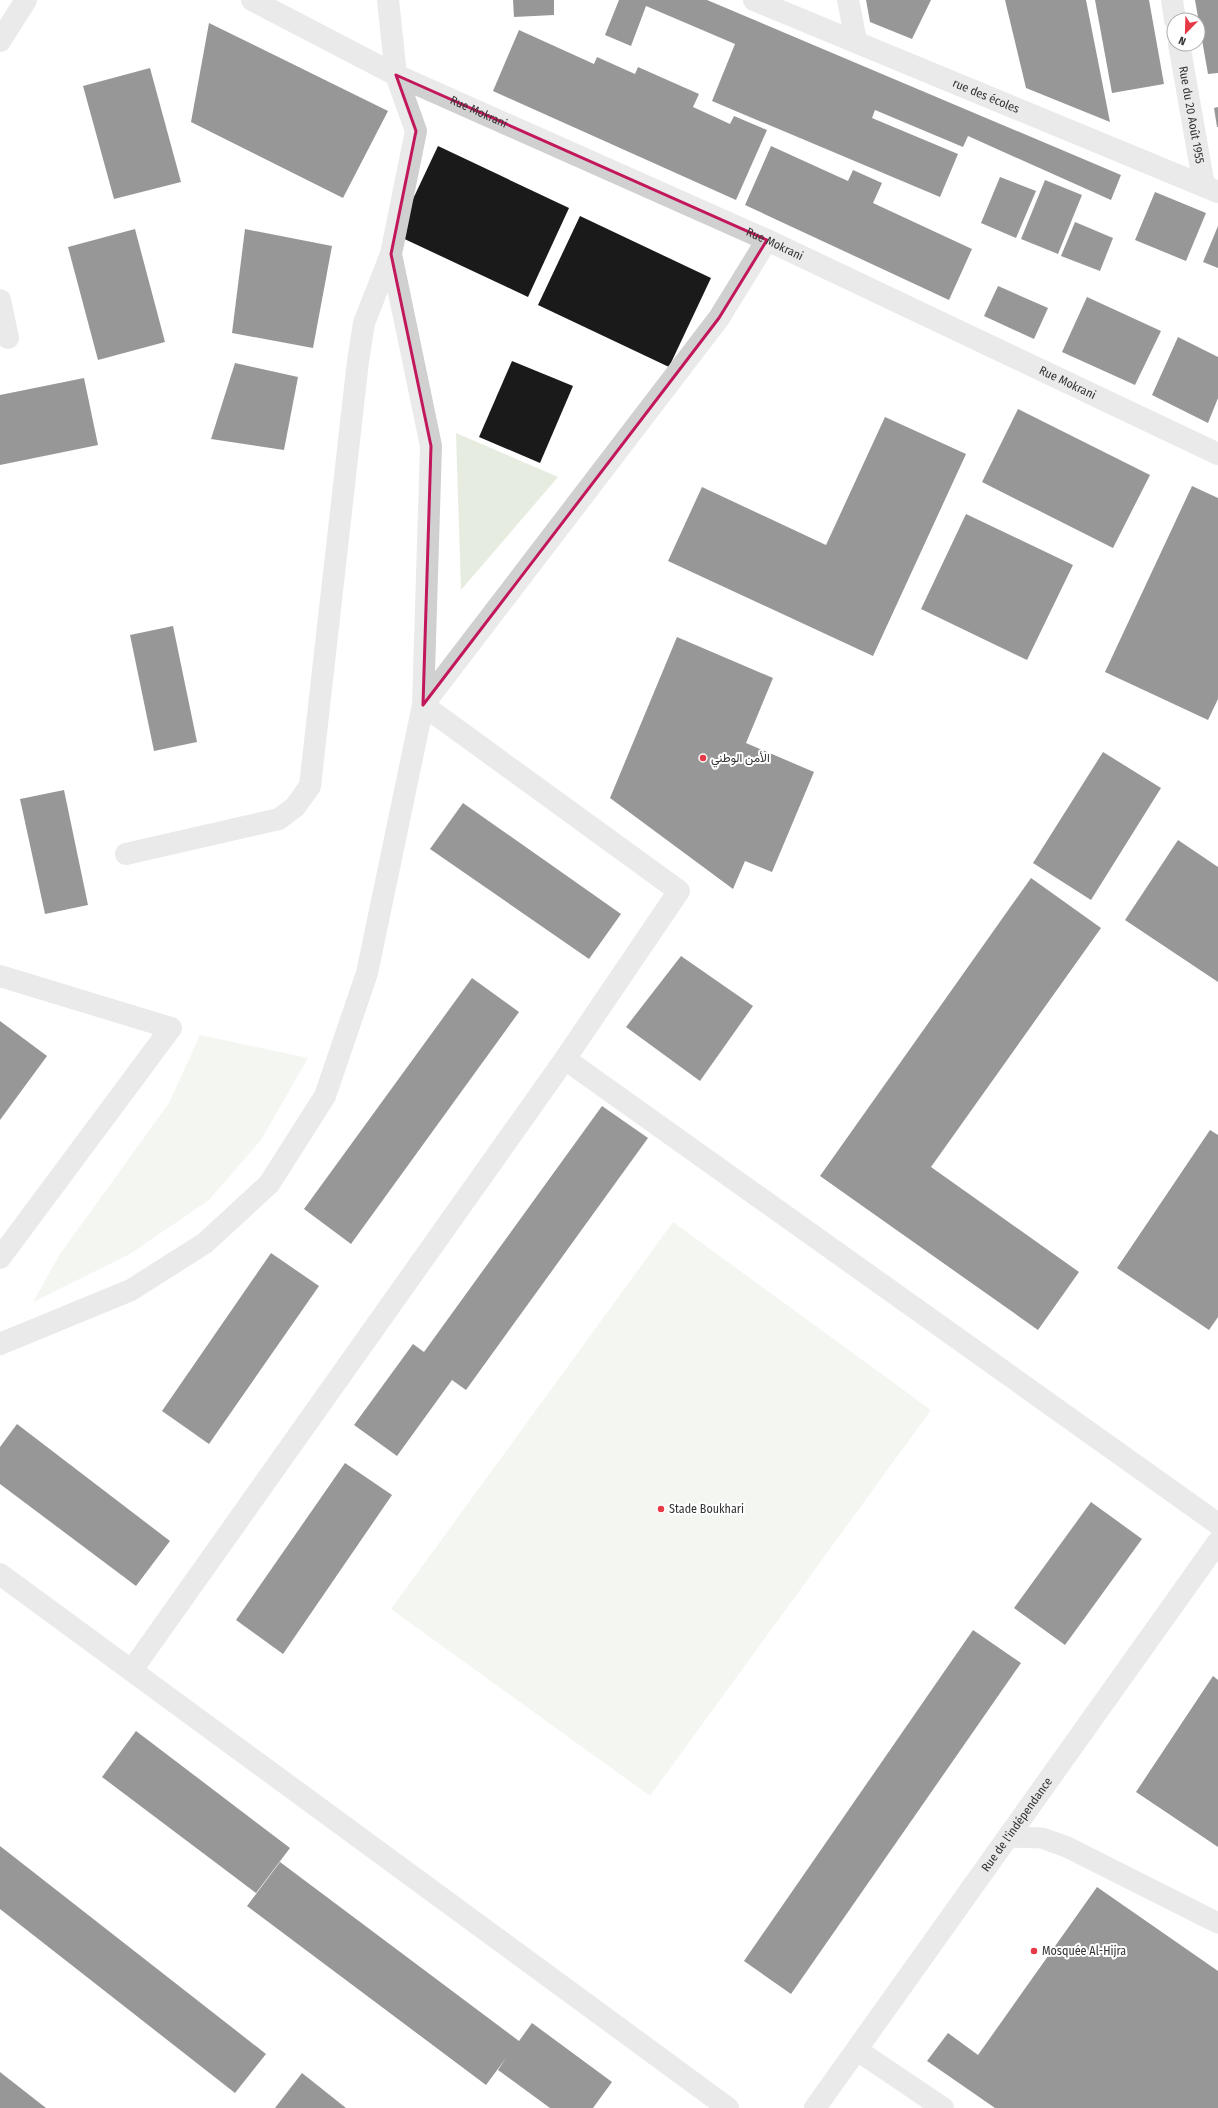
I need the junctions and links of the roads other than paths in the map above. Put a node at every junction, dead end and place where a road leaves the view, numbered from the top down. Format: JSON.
{"nodes":[{"id":1,"x":26,"y":0,"type":"edge"},
{"id":2,"x":252,"y":0,"type":"edge"},
{"id":3,"x":388,"y":0,"type":"edge"},
{"id":4,"x":754,"y":0,"type":"edge"},
{"id":5,"x":848,"y":0,"type":"edge"},
{"id":6,"x":1172,"y":0,"type":"edge"},
{"id":7,"x":1174,"y":12,"type":"edge"},
{"id":8,"x":0,"y":41,"type":"edge"},
{"id":9,"x":856,"y":41,"type":"junction"},
{"id":10,"x":1182,"y":52,"type":"edge"},
{"id":11,"x":396,"y":75,"type":"junction"},
{"id":12,"x":1211,"y":189,"type":"edge"},
{"id":13,"x":767,"y":240,"type":"junction"},
{"id":14,"x":392,"y":254,"type":"junction"},
{"id":15,"x":0,"y":300,"type":"edge"},
{"id":16,"x":8,"y":338,"type":"dead end"},
{"id":17,"x":1218,"y":454,"type":"edge"},
{"id":18,"x":423,"y":705,"type":"junction"},
{"id":19,"x":126,"y":854,"type":"dead end"},
{"id":20,"x":0,"y":976,"type":"edge"},
{"id":21,"x":566,"y":1059,"type":"junction"},
{"id":22,"x":0,"y":1258,"type":"edge"},
{"id":23,"x":0,"y":1344,"type":"edge"},
{"id":24,"x":1218,"y":1524,"type":"edge"},
{"id":25,"x":1218,"y":1542,"type":"edge"},
{"id":26,"x":0,"y":1574,"type":"edge"},
{"id":27,"x":132,"y":1670,"type":"junction"},
{"id":28,"x":1008,"y":1837,"type":"junction"},
{"id":29,"x":1218,"y":1923,"type":"edge"},
{"id":30,"x":857,"y":2050,"type":"junction"},
{"id":31,"x":728,"y":2108,"type":"edge"},
{"id":32,"x":816,"y":2108,"type":"edge"},
{"id":33,"x":943,"y":2108,"type":"edge"}],
"edges":[{"from":1,"to":8,"type":"street"},
{"from":2,"to":11,"type":"street","name":"Rue Mokrani"},
{"from":3,"to":11,"type":"street"},
{"from":4,"to":9,"type":"street","name":"rue des écoles"},
{"from":5,"to":9,"type":"street"},
{"from":6,"to":7,"type":"street"},
{"from":9,"to":12,"type":"street","name":"rue des écoles"},
{"from":10,"to":12,"type":"street","name":"Rue du 20 Août 1955"},
{"from":11,"to":13,"type":"street","name":"Rue Mokrani"},
{"from":11,"to":14,"type":"street"},
{"from":13,"to":17,"type":"street","name":"Rue Mokrani"},
{"from":13,"to":18,"type":"street"},
{"from":14,"to":18,"type":"street"},
{"from":14,"to":19,"type":"street"},
{"from":15,"to":16,"type":"street"},
{"from":18,"to":21,"type":"street"},
{"from":18,"to":23,"type":"street"},
{"from":20,"to":22,"type":"street"},
{"from":21,"to":24,"type":"street"},
{"from":21,"to":27,"type":"street"},
{"from":25,"to":28,"type":"street","name":"Rue de l'indépendance"},
{"from":26,"to":27,"type":"street"},
{"from":27,"to":31,"type":"street"},
{"from":28,"to":29,"type":"lane"},
{"from":28,"to":30,"type":"street","name":"Rue de l'indépendance"},
{"from":30,"to":32,"type":"street","name":"Rue de l'indépendance"},
{"from":30,"to":33,"type":"street"}]}
